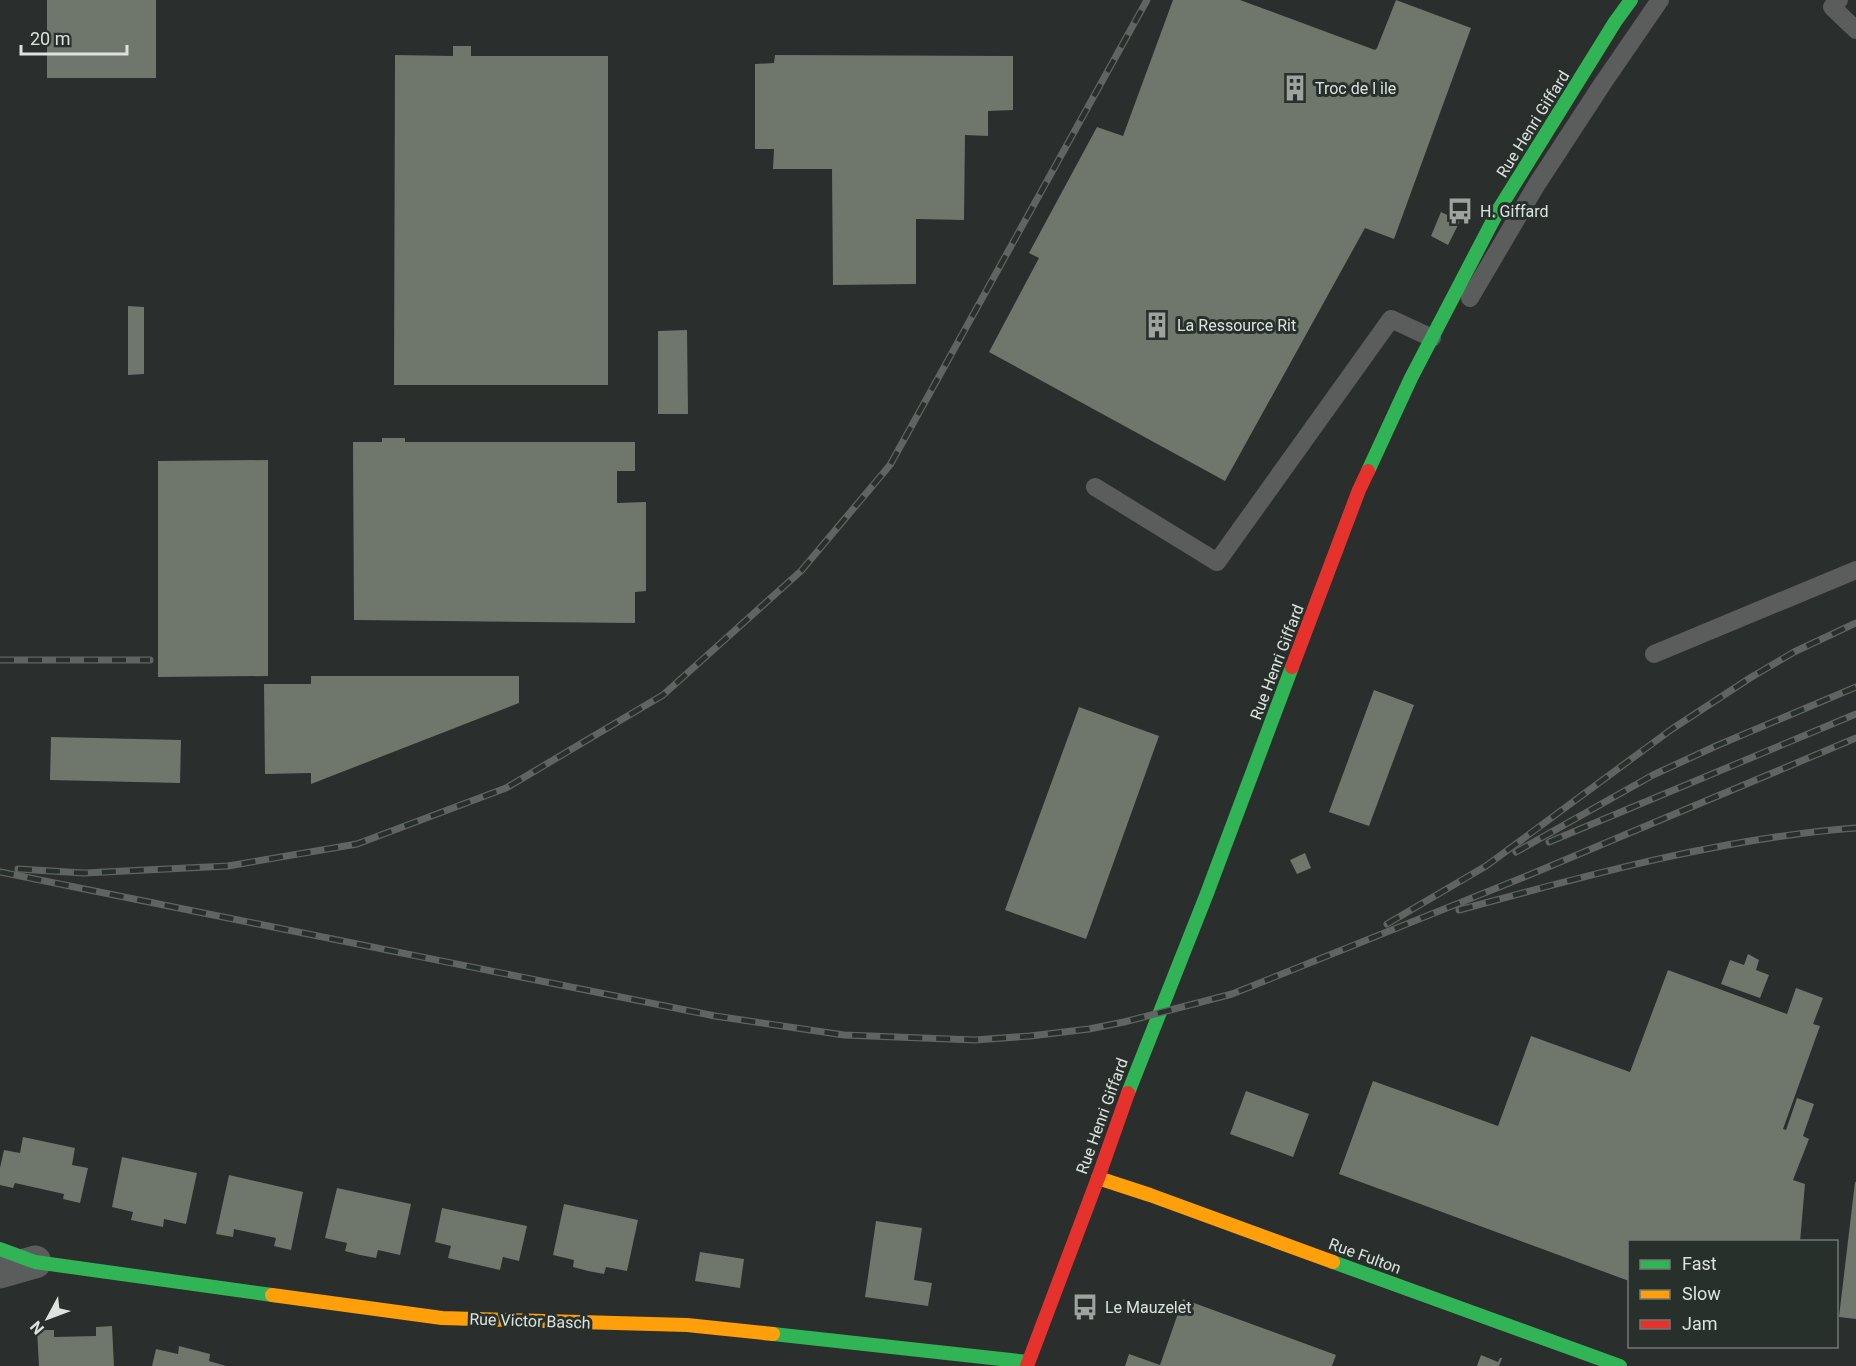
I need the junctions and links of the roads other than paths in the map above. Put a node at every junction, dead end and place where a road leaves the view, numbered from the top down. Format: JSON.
{"nodes":[{"id":1,"x":1610,"y":0,"type":"edge"},
{"id":2,"x":1631,"y":0,"type":"edge"},
{"id":3,"x":1660,"y":0,"type":"edge"},
{"id":4,"x":1839,"y":0,"type":"edge"},
{"id":5,"x":1615,"y":22,"type":"junction"},
{"id":6,"x":1856,"y":30,"type":"edge"},
{"id":7,"x":1432,"y":338,"type":"junction"},
{"id":8,"x":1411,"y":378,"type":"junction"},
{"id":9,"x":1095,"y":487,"type":"dead end"},
{"id":10,"x":1856,"y":570,"type":"edge"},
{"id":11,"x":1654,"y":654,"type":"dead end"},
{"id":12,"x":1098,"y":1178,"type":"junction"},
{"id":13,"x":0,"y":1249,"type":"edge"},
{"id":14,"x":35,"y":1262,"type":"junction"},
{"id":15,"x":0,"y":1272,"type":"edge"},
{"id":16,"x":1027,"y":1364,"type":"edge"},
{"id":17,"x":1620,"y":1366,"type":"edge"}],
"edges":[{"from":1,"to":5,"type":"street"},
{"from":2,"to":5,"type":"street","name":"Rue Henri Giffard"},
{"from":3,"to":8,"type":"lane"},
{"from":4,"to":6,"type":"lane"},
{"from":5,"to":7,"type":"street","name":"Rue Henri Giffard"},
{"from":7,"to":8,"type":"street","name":"Rue Henri Giffard"},
{"from":7,"to":9,"type":"lane"},
{"from":8,"to":12,"type":"street","name":"Rue Henri Giffard"},
{"from":10,"to":11,"type":"lane"},
{"from":12,"to":16,"type":"street","name":"Rue Henri Giffard"},
{"from":12,"to":17,"type":"street","name":"Rue Fulton"},
{"from":13,"to":14,"type":"street","name":"Rue Victor Basch"},
{"from":14,"to":15,"type":"street","name":"Rue Victor Basch"},
{"from":14,"to":16,"type":"street","name":"Rue Victor Basch"}]}
